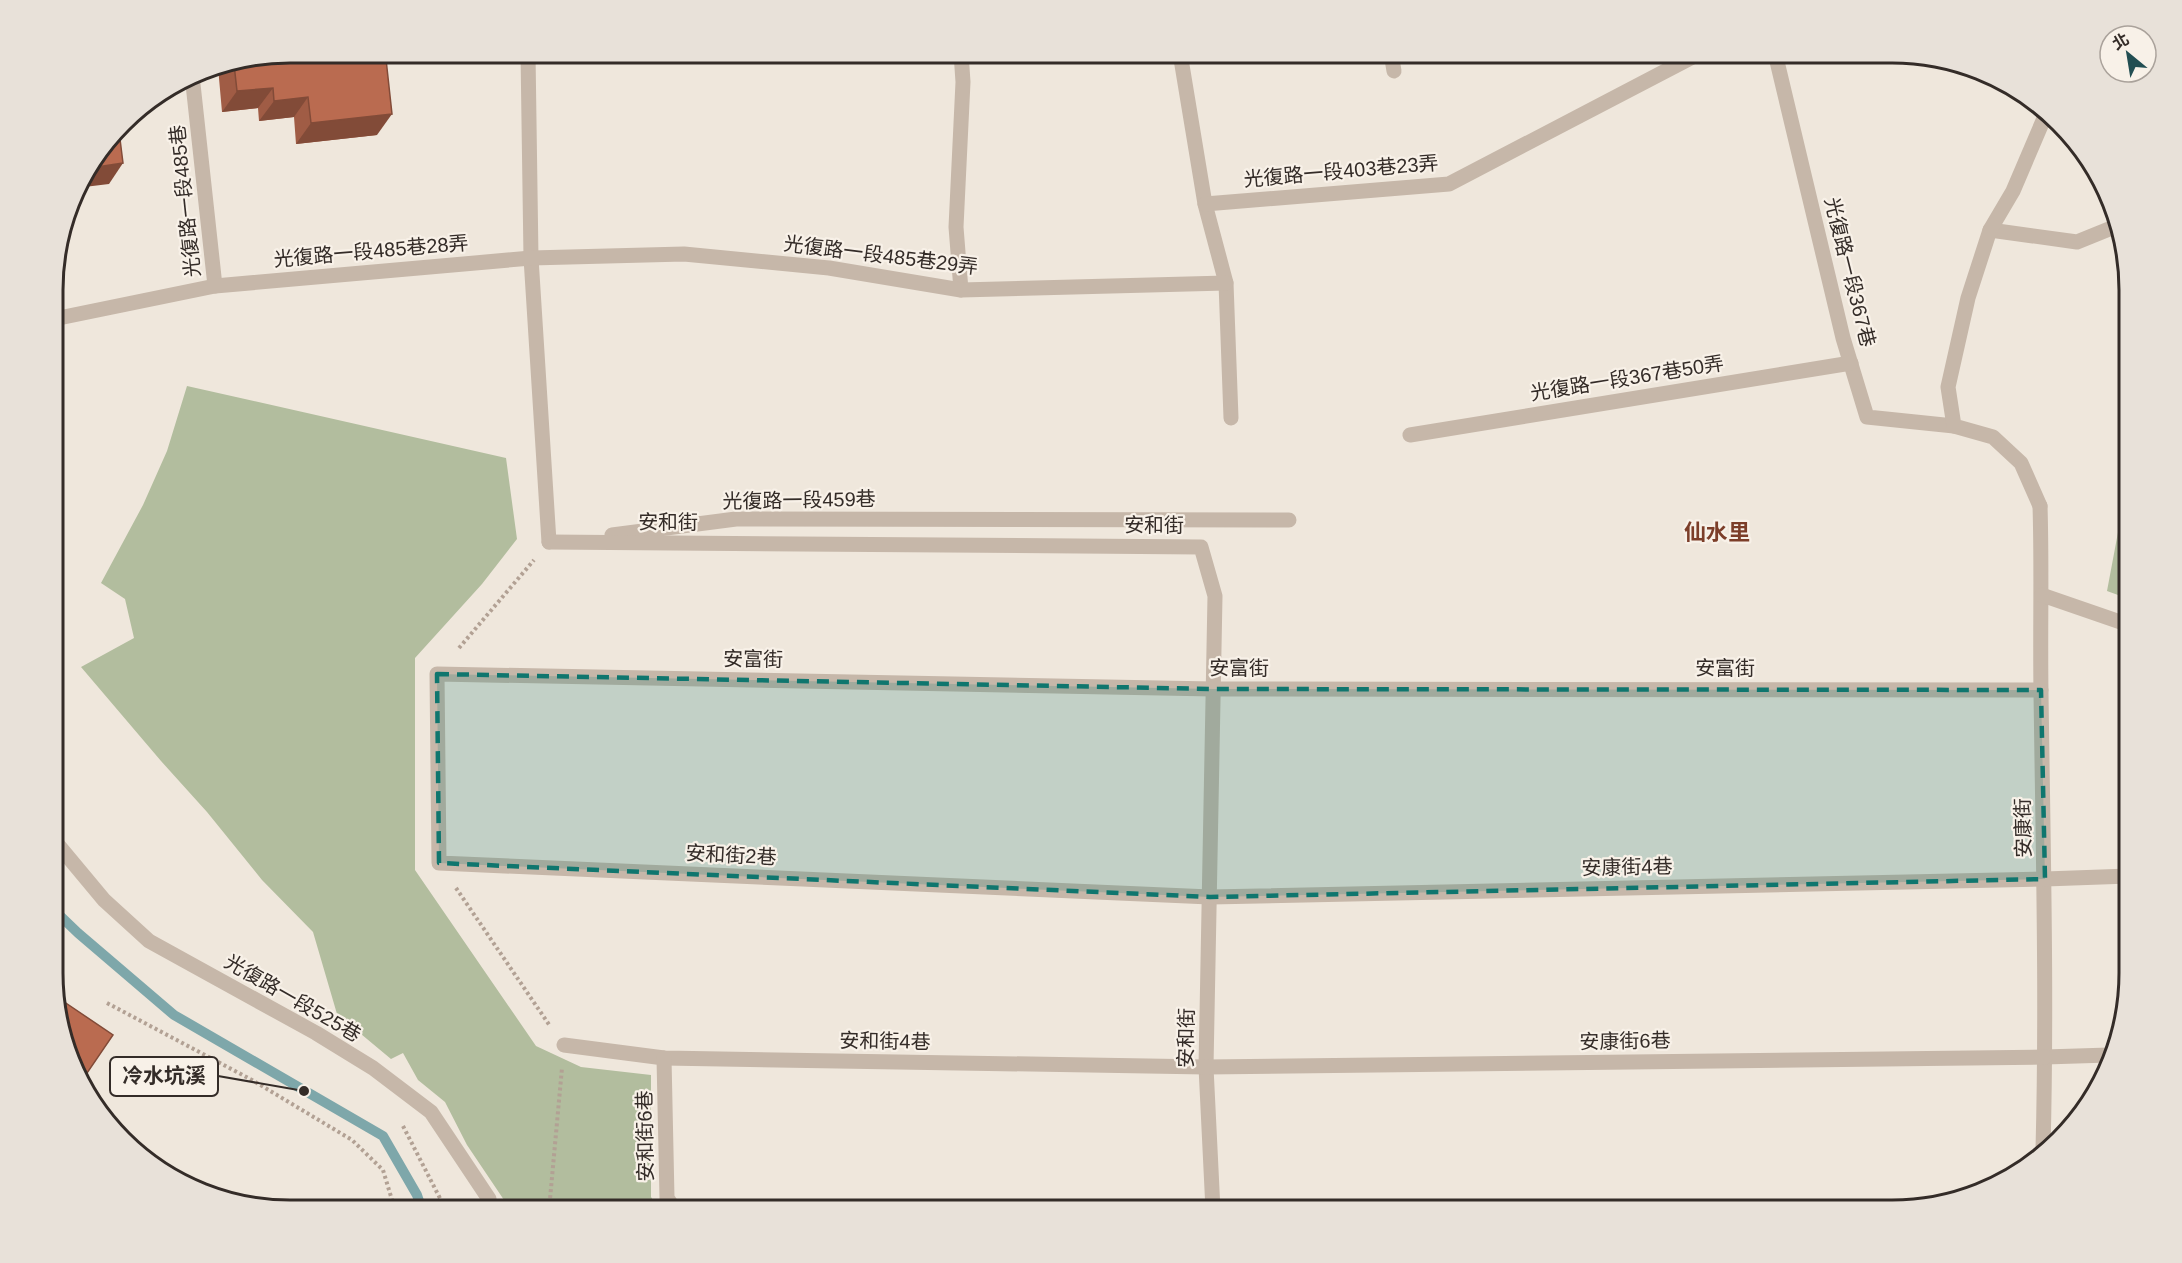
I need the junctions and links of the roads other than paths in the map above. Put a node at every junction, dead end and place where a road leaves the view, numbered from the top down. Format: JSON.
{"nodes":[{"id":1,"x":528,"y":63,"type":"edge"},
{"id":2,"x":962,"y":63,"type":"edge"},
{"id":3,"x":1182,"y":63,"type":"edge"},
{"id":4,"x":1393,"y":63,"type":"edge"},
{"id":5,"x":1679,"y":63,"type":"edge"},
{"id":6,"x":1778,"y":63,"type":"edge"},
{"id":7,"x":1394,"y":71,"type":"dead end"},
{"id":8,"x":193,"y":85,"type":"edge"},
{"id":9,"x":2043,"y":120,"type":"edge"},
{"id":10,"x":1204,"y":204,"type":"junction"},
{"id":11,"x":2110,"y":229,"type":"edge"},
{"id":12,"x":1990,"y":230,"type":"junction"},
{"id":13,"x":531,"y":258,"type":"junction"},
{"id":14,"x":1226,"y":283,"type":"junction"},
{"id":15,"x":215,"y":286,"type":"junction"},
{"id":16,"x":961,"y":290,"type":"junction"},
{"id":17,"x":63,"y":317,"type":"edge"},
{"id":18,"x":1851,"y":363,"type":"junction"},
{"id":19,"x":1231,"y":418,"type":"dead end"},
{"id":20,"x":1954,"y":426,"type":"junction"},
{"id":21,"x":1410,"y":435,"type":"dead end"},
{"id":22,"x":1289,"y":520,"type":"dead end"},
{"id":23,"x":549,"y":542,"type":"junction"},
{"id":24,"x":2042,"y":595,"type":"junction"},
{"id":25,"x":2119,"y":622,"type":"edge"},
{"id":26,"x":1213,"y":689,"type":"junction"},
{"id":27,"x":2041,"y":690,"type":"junction"},
{"id":28,"x":63,"y":851,"type":"edge"},
{"id":29,"x":439,"y":863,"type":"joint"},
{"id":30,"x":2119,"y":876,"type":"edge"},
{"id":31,"x":2045,"y":879,"type":"junction"},
{"id":32,"x":1210,"y":897,"type":"junction"},
{"id":33,"x":564,"y":1045,"type":"road end"},
{"id":34,"x":2104,"y":1054,"type":"edge"},
{"id":35,"x":2045,"y":1057,"type":"junction"},
{"id":36,"x":664,"y":1058,"type":"junction"},
{"id":37,"x":1206,"y":1067,"type":"junction"},
{"id":38,"x":2043,"y":1143,"type":"edge"},
{"id":39,"x":489,"y":1200,"type":"edge"},
{"id":40,"x":669,"y":1200,"type":"edge"},
{"id":41,"x":1213,"y":1200,"type":"edge"}],
"edges":[{"from":1,"to":13,"type":"street"},
{"from":2,"to":16,"type":"street"},
{"from":3,"to":10,"type":"street"},
{"from":4,"to":7,"type":"street"},
{"from":5,"to":10,"type":"street","name":"光復路一段403巷23弄"},
{"from":6,"to":18,"type":"street","name":"光復路一段367巷"},
{"from":8,"to":15,"type":"street","name":"光復路一段485巷"},
{"from":9,"to":12,"type":"street"},
{"from":10,"to":14,"type":"street"},
{"from":11,"to":12,"type":"street"},
{"from":12,"to":20,"type":"street"},
{"from":13,"to":15,"type":"street","name":"光復路一段485巷28弄"},
{"from":13,"to":16,"type":"street","name":"光復路一段485巷29弄"},
{"from":13,"to":23,"type":"street"},
{"from":14,"to":16,"type":"street","name":"光復路一段485巷29弄"},
{"from":14,"to":19,"type":"street"},
{"from":15,"to":17,"type":"street","name":"光復路一段485巷28弄"},
{"from":18,"to":20,"type":"street","name":"光復路一段367巷"},
{"from":18,"to":21,"type":"street","name":"光復路一段367巷50弄"},
{"from":20,"to":24,"type":"street","name":"安康街"},
{"from":22,"to":23,"type":"street","name":"光復路一段459巷"},
{"from":23,"to":26,"type":"street","name":"安和街"},
{"from":24,"to":25,"type":"street"},
{"from":24,"to":27,"type":"street","name":"安康街"},
{"from":26,"to":27,"type":"street","name":"安富街"},
{"from":26,"to":29,"type":"street","name":"安富街"},
{"from":26,"to":32,"type":"street","name":"安和街"},
{"from":27,"to":31,"type":"street","name":"安康街"},
{"from":28,"to":39,"type":"street","name":"光復路一段525巷"},
{"from":29,"to":32,"type":"street","name":"安和街2巷"},
{"from":30,"to":31,"type":"street","name":"安康街4巷"},
{"from":31,"to":32,"type":"street","name":"安康街4巷"},
{"from":31,"to":35,"type":"street","name":"安康街"},
{"from":32,"to":37,"type":"street","name":"安和街"},
{"from":33,"to":36,"type":"street","name":"安和街4巷"},
{"from":34,"to":35,"type":"street","name":"安康街6巷"},
{"from":35,"to":37,"type":"street","name":"安康街6巷"},
{"from":35,"to":38,"type":"street","name":"安康街"},
{"from":36,"to":37,"type":"street","name":"安和街4巷"},
{"from":36,"to":40,"type":"street","name":"安和街6巷"},
{"from":37,"to":41,"type":"street","name":"安和街"}]}
